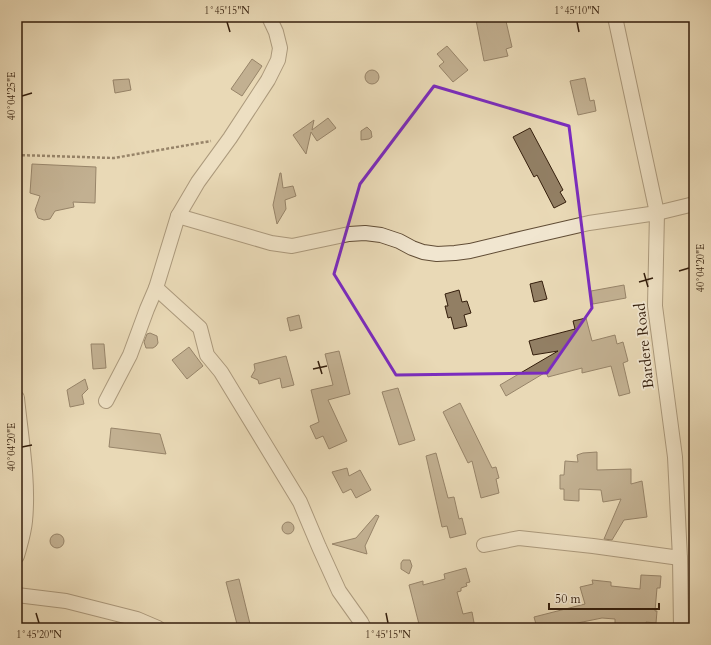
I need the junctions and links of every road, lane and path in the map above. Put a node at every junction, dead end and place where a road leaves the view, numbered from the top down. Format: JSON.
{"nodes":[{"id":1,"x":269,"y":17,"type":"edge"},
{"id":2,"x":615,"y":17,"type":"edge"},
{"id":3,"x":230,"y":138,"type":"junction"},
{"id":4,"x":17,"y":155,"type":"edge"},
{"id":5,"x":694,"y":204,"type":"edge"},
{"id":6,"x":657,"y":213,"type":"junction"},
{"id":7,"x":178,"y":216,"type":"junction"},
{"id":8,"x":156,"y":288,"type":"junction"},
{"id":9,"x":17,"y":398,"type":"edge"},
{"id":10,"x":106,"y":401,"type":"dead end"},
{"id":11,"x":484,"y":545,"type":"dead end"},
{"id":12,"x":17,"y":556,"type":"edge"},
{"id":13,"x":680,"y":558,"type":"junction"},
{"id":14,"x":17,"y":595,"type":"edge"},
{"id":15,"x":158,"y":628,"type":"edge"},
{"id":16,"x":364,"y":628,"type":"edge"},
{"id":17,"x":681,"y":628,"type":"edge"}],
"edges":[{"from":1,"to":3,"type":"street"},
{"from":2,"to":6,"type":"street","name":"Bardere Road"},
{"from":3,"to":4,"type":"path"},
{"from":3,"to":7,"type":"street"},
{"from":5,"to":6,"type":"street"},
{"from":6,"to":7,"type":"street"},
{"from":6,"to":13,"type":"street","name":"Bardere Road"},
{"from":7,"to":8,"type":"street"},
{"from":8,"to":10,"type":"street"},
{"from":8,"to":16,"type":"street"},
{"from":9,"to":12,"type":"street"},
{"from":11,"to":13,"type":"street"},
{"from":13,"to":17,"type":"street","name":"Bardere Road"},
{"from":14,"to":15,"type":"street"}]}
